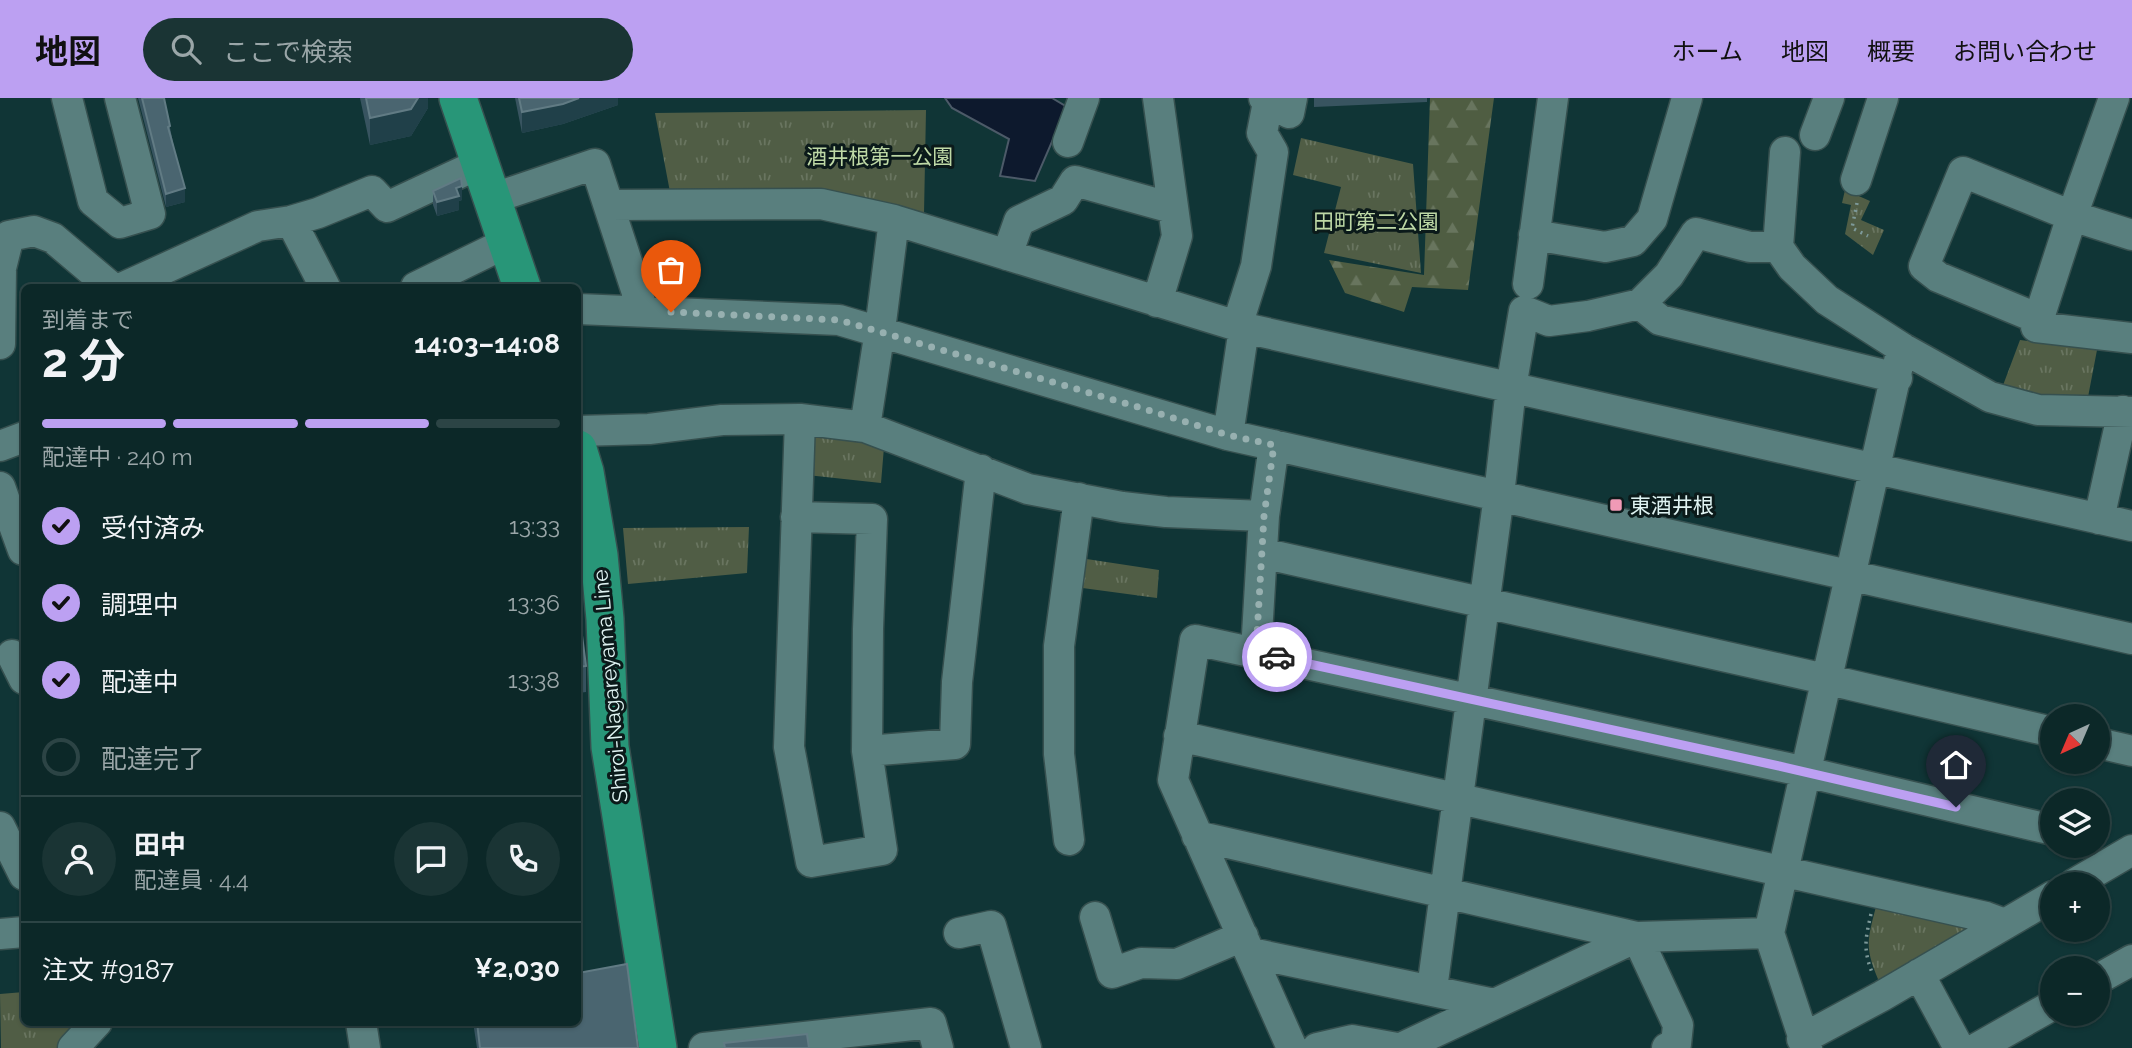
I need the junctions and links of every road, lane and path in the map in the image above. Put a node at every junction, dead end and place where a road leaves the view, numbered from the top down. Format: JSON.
{"nodes":[{"id":1,"x":67,"y":98,"type":"edge"},
{"id":2,"x":120,"y":98,"type":"edge"},
{"id":3,"x":458,"y":98,"type":"edge"},
{"id":4,"x":1084,"y":98,"type":"edge"},
{"id":5,"x":1158,"y":98,"type":"edge"},
{"id":6,"x":1553,"y":98,"type":"edge"},
{"id":7,"x":1687,"y":98,"type":"edge"},
{"id":8,"x":1829,"y":98,"type":"edge"},
{"id":9,"x":1883,"y":98,"type":"edge"},
{"id":10,"x":2115,"y":98,"type":"edge"},
{"id":11,"x":1282,"y":103,"type":"edge"},
{"id":12,"x":1815,"y":135,"type":"dead end"},
{"id":13,"x":1066,"y":149,"type":"dead end"},
{"id":14,"x":1786,"y":152,"type":"dead end"},
{"id":15,"x":479,"y":164,"type":"junction"},
{"id":16,"x":1856,"y":180,"type":"joint"},
{"id":17,"x":491,"y":199,"type":"junction"},
{"id":18,"x":609,"y":205,"type":"junction"},
{"id":19,"x":1172,"y":208,"type":"junction"},
{"id":20,"x":2071,"y":216,"type":"junction"},
{"id":21,"x":292,"y":220,"type":"junction"},
{"id":22,"x":894,"y":220,"type":"junction"},
{"id":23,"x":2132,"y":235,"type":"edge"},
{"id":24,"x":1534,"y":236,"type":"junction"},
{"id":25,"x":1868,"y":236,"type":"dead end"},
{"id":26,"x":506,"y":243,"type":"junction"},
{"id":27,"x":1778,"y":247,"type":"junction"},
{"id":28,"x":1007,"y":256,"type":"junction"},
{"id":29,"x":107,"y":284,"type":"edge"},
{"id":30,"x":131,"y":284,"type":"edge"},
{"id":31,"x":324,"y":284,"type":"edge"},
{"id":32,"x":422,"y":284,"type":"edge"},
{"id":33,"x":521,"y":284,"type":"edge"},
{"id":34,"x":1528,"y":284,"type":"dead end"},
{"id":35,"x":1157,"y":302,"type":"junction"},
{"id":36,"x":1640,"y":303,"type":"junction"},
{"id":37,"x":581,"y":309,"type":"edge"},
{"id":38,"x":643,"y":311,"type":"junction"},
{"id":39,"x":2039,"y":318,"type":"junction"},
{"id":40,"x":1241,"y":327,"type":"junction"},
{"id":41,"x":880,"y":330,"type":"junction"},
{"id":42,"x":21,"y":334,"type":"edge"},
{"id":43,"x":2132,"y":338,"type":"edge"},
{"id":44,"x":0,"y":344,"type":"edge"},
{"id":45,"x":1902,"y":348,"type":"junction"},
{"id":46,"x":1897,"y":378,"type":"junction"},
{"id":47,"x":1511,"y":388,"type":"junction"},
{"id":48,"x":2127,"y":412,"type":"edge"},
{"id":49,"x":800,"y":419,"type":"junction"},
{"id":50,"x":865,"y":427,"type":"junction"},
{"id":51,"x":581,"y":431,"type":"edge"},
{"id":52,"x":1228,"y":435,"type":"junction"},
{"id":53,"x":21,"y":438,"type":"edge"},
{"id":54,"x":1274,"y":445,"type":"junction"},
{"id":55,"x":0,"y":446,"type":"edge"},
{"id":56,"x":1876,"y":469,"type":"junction"},
{"id":57,"x":981,"y":470,"type":"junction"},
{"id":58,"x":581,"y":471,"type":"edge"},
{"id":59,"x":0,"y":487,"type":"edge"},
{"id":60,"x":1499,"y":495,"type":"junction"},
{"id":61,"x":1079,"y":498,"type":"junction"},
{"id":62,"x":1264,"y":516,"type":"junction"},
{"id":63,"x":796,"y":517,"type":"junction"},
{"id":64,"x":2099,"y":519,"type":"junction"},
{"id":65,"x":2132,"y":526,"type":"edge"},
{"id":66,"x":16,"y":552,"type":"edge"},
{"id":67,"x":1262,"y":553,"type":"junction"},
{"id":68,"x":1850,"y":577,"type":"junction"},
{"id":69,"x":1485,"y":603,"type":"junction"},
{"id":70,"x":2132,"y":639,"type":"edge"},
{"id":71,"x":1256,"y":652,"type":"junction"},
{"id":72,"x":1825,"y":679,"type":"junction"},
{"id":73,"x":1471,"y":701,"type":"junction"},
{"id":74,"x":2040,"y":729,"type":"edge"},
{"id":75,"x":1180,"y":736,"type":"junction"},
{"id":76,"x":2110,"y":746,"type":"edge"},
{"id":77,"x":867,"y":751,"type":"junction"},
{"id":78,"x":2132,"y":751,"type":"edge"},
{"id":79,"x":1806,"y":772,"type":"junction"},
{"id":80,"x":1458,"y":797,"type":"junction"},
{"id":81,"x":0,"y":827,"type":"edge"},
{"id":82,"x":2040,"y":827,"type":"edge"},
{"id":83,"x":1197,"y":836,"type":"junction"},
{"id":84,"x":1069,"y":840,"type":"dead end"},
{"id":85,"x":2110,"y":843,"type":"edge"},
{"id":86,"x":2132,"y":849,"type":"edge"},
{"id":87,"x":21,"y":869,"type":"edge"},
{"id":88,"x":1784,"y":870,"type":"junction"},
{"id":89,"x":2094,"y":872,"type":"edge"},
{"id":90,"x":1445,"y":891,"type":"junction"},
{"id":91,"x":1876,"y":891,"type":"junction"},
{"id":92,"x":2040,"y":904,"type":"edge"},
{"id":93,"x":1095,"y":917,"type":"dead end"},
{"id":94,"x":2005,"y":924,"type":"junction"},
{"id":95,"x":21,"y":932,"type":"edge"},
{"id":96,"x":959,"y":933,"type":"dead end"},
{"id":97,"x":1769,"y":933,"type":"junction"},
{"id":98,"x":0,"y":934,"type":"edge"},
{"id":99,"x":1637,"y":937,"type":"junction"},
{"id":100,"x":1247,"y":944,"type":"junction"},
{"id":101,"x":2132,"y":960,"type":"edge"},
{"id":102,"x":2110,"y":972,"type":"edge"},
{"id":103,"x":1919,"y":974,"type":"junction"},
{"id":104,"x":1432,"y":989,"type":"junction"},
{"id":105,"x":1882,"y":996,"type":"junction"},
{"id":106,"x":1494,"y":1004,"type":"junction"},
{"id":107,"x":2040,"y":1012,"type":"edge"},
{"id":108,"x":93,"y":1026,"type":"edge"},
{"id":109,"x":362,"y":1026,"type":"edge"},
{"id":110,"x":811,"y":1042,"type":"edge"},
{"id":111,"x":1804,"y":1043,"type":"edge"},
{"id":112,"x":73,"y":1048,"type":"edge"},
{"id":113,"x":365,"y":1048,"type":"edge"},
{"id":114,"x":658,"y":1048,"type":"edge"},
{"id":115,"x":704,"y":1048,"type":"edge"},
{"id":116,"x":938,"y":1048,"type":"edge"},
{"id":117,"x":1026,"y":1048,"type":"edge"},
{"id":118,"x":1292,"y":1048,"type":"edge"},
{"id":119,"x":1317,"y":1048,"type":"edge"},
{"id":120,"x":1399,"y":1048,"type":"edge"},
{"id":121,"x":1667,"y":1048,"type":"edge"},
{"id":122,"x":1959,"y":1048,"type":"edge"},
{"id":123,"x":1978,"y":1048,"type":"edge"}],
"edges":[{"from":1,"to":2,"type":"street"},
{"from":3,"to":15,"type":"main road"},
{"from":4,"to":13,"type":"street"},
{"from":5,"to":19,"type":"street"},
{"from":6,"to":24,"type":"street"},
{"from":7,"to":24,"type":"street"},
{"from":8,"to":12,"type":"street"},
{"from":9,"to":16,"type":"street"},
{"from":10,"to":20,"type":"street"},
{"from":11,"to":40,"type":"street"},
{"from":14,"to":27,"type":"street"},
{"from":15,"to":17,"type":"main road"},
{"from":15,"to":21,"type":"street"},
{"from":16,"to":25,"type":"path"},
{"from":17,"to":18,"type":"street"},
{"from":17,"to":26,"type":"main road"},
{"from":18,"to":22,"type":"street"},
{"from":18,"to":38,"type":"street"},
{"from":19,"to":28,"type":"street"},
{"from":19,"to":35,"type":"street"},
{"from":20,"to":23,"type":"street"},
{"from":20,"to":39,"type":"street"},
{"from":20,"to":39,"type":"street"},
{"from":21,"to":30,"type":"street"},
{"from":21,"to":31,"type":"street"},
{"from":22,"to":28,"type":"street"},
{"from":22,"to":41,"type":"street"},
{"from":24,"to":34,"type":"street"},
{"from":26,"to":32,"type":"street"},
{"from":26,"to":33,"type":"main road"},
{"from":27,"to":36,"type":"street"},
{"from":27,"to":45,"type":"street"},
{"from":28,"to":35,"type":"street"},
{"from":29,"to":44,"type":"street"},
{"from":35,"to":40,"type":"street"},
{"from":36,"to":46,"type":"street"},
{"from":36,"to":47,"type":"street"},
{"from":37,"to":38,"type":"street"},
{"from":38,"to":41,"type":"street"},
{"from":39,"to":43,"type":"street"},
{"from":40,"to":47,"type":"street"},
{"from":40,"to":52,"type":"street"},
{"from":41,"to":50,"type":"street"},
{"from":41,"to":52,"type":"street"},
{"from":42,"to":44,"type":"street"},
{"from":45,"to":46,"type":"street"},
{"from":45,"to":48,"type":"street"},
{"from":46,"to":56,"type":"street"},
{"from":47,"to":56,"type":"street"},
{"from":47,"to":60,"type":"street"},
{"from":48,"to":64,"type":"street"},
{"from":49,"to":50,"type":"street"},
{"from":49,"to":51,"type":"street"},
{"from":49,"to":63,"type":"street"},
{"from":50,"to":57,"type":"street"},
{"from":52,"to":54,"type":"street"},
{"from":53,"to":55,"type":"street"},
{"from":54,"to":60,"type":"street"},
{"from":54,"to":62,"type":"street"},
{"from":56,"to":64,"type":"street"},
{"from":56,"to":68,"type":"street"},
{"from":57,"to":61,"type":"street"},
{"from":57,"to":77,"type":"street"},
{"from":58,"to":114,"type":"main road","name":"Shiroi-Nagareyama Line"},
{"from":59,"to":66,"type":"street"},
{"from":60,"to":68,"type":"street"},
{"from":60,"to":69,"type":"street"},
{"from":61,"to":62,"type":"street"},
{"from":61,"to":84,"type":"street"},
{"from":62,"to":67,"type":"street"},
{"from":63,"to":77,"type":"street"},
{"from":63,"to":77,"type":"street"},
{"from":64,"to":65,"type":"street"},
{"from":67,"to":69,"type":"street"},
{"from":67,"to":71,"type":"street"},
{"from":68,"to":70,"type":"street"},
{"from":68,"to":72,"type":"street"},
{"from":69,"to":72,"type":"street"},
{"from":69,"to":73,"type":"street"},
{"from":71,"to":73,"type":"street"},
{"from":71,"to":75,"type":"street"},
{"from":72,"to":74,"type":"street"},
{"from":72,"to":79,"type":"street"},
{"from":73,"to":79,"type":"street"},
{"from":73,"to":80,"type":"street"},
{"from":75,"to":80,"type":"street"},
{"from":75,"to":83,"type":"street"},
{"from":76,"to":78,"type":"street"},
{"from":79,"to":82,"type":"street"},
{"from":79,"to":88,"type":"street"},
{"from":80,"to":88,"type":"street"},
{"from":80,"to":90,"type":"street"},
{"from":81,"to":87,"type":"street"},
{"from":83,"to":90,"type":"street"},
{"from":83,"to":100,"type":"street"},
{"from":85,"to":86,"type":"street"},
{"from":86,"to":89,"type":"street"},
{"from":88,"to":91,"type":"street"},
{"from":88,"to":97,"type":"street"},
{"from":90,"to":99,"type":"street"},
{"from":90,"to":104,"type":"street"},
{"from":91,"to":94,"type":"street"},
{"from":91,"to":105,"type":"path"},
{"from":92,"to":94,"type":"street"},
{"from":93,"to":100,"type":"street"},
{"from":94,"to":103,"type":"street"},
{"from":95,"to":98,"type":"street"},
{"from":96,"to":117,"type":"street"},
{"from":97,"to":99,"type":"street"},
{"from":97,"to":111,"type":"street"},
{"from":99,"to":106,"type":"street"},
{"from":99,"to":121,"type":"street"},
{"from":100,"to":104,"type":"street"},
{"from":100,"to":118,"type":"street"},
{"from":101,"to":102,"type":"street"},
{"from":103,"to":105,"type":"street"},
{"from":103,"to":122,"type":"street"},
{"from":104,"to":106,"type":"street"},
{"from":105,"to":111,"type":"street"},
{"from":106,"to":120,"type":"street"},
{"from":107,"to":123,"type":"street"},
{"from":108,"to":112,"type":"street"},
{"from":109,"to":113,"type":"street"},
{"from":110,"to":115,"type":"street"},
{"from":110,"to":116,"type":"street"},
{"from":119,"to":120,"type":"street"}]}
